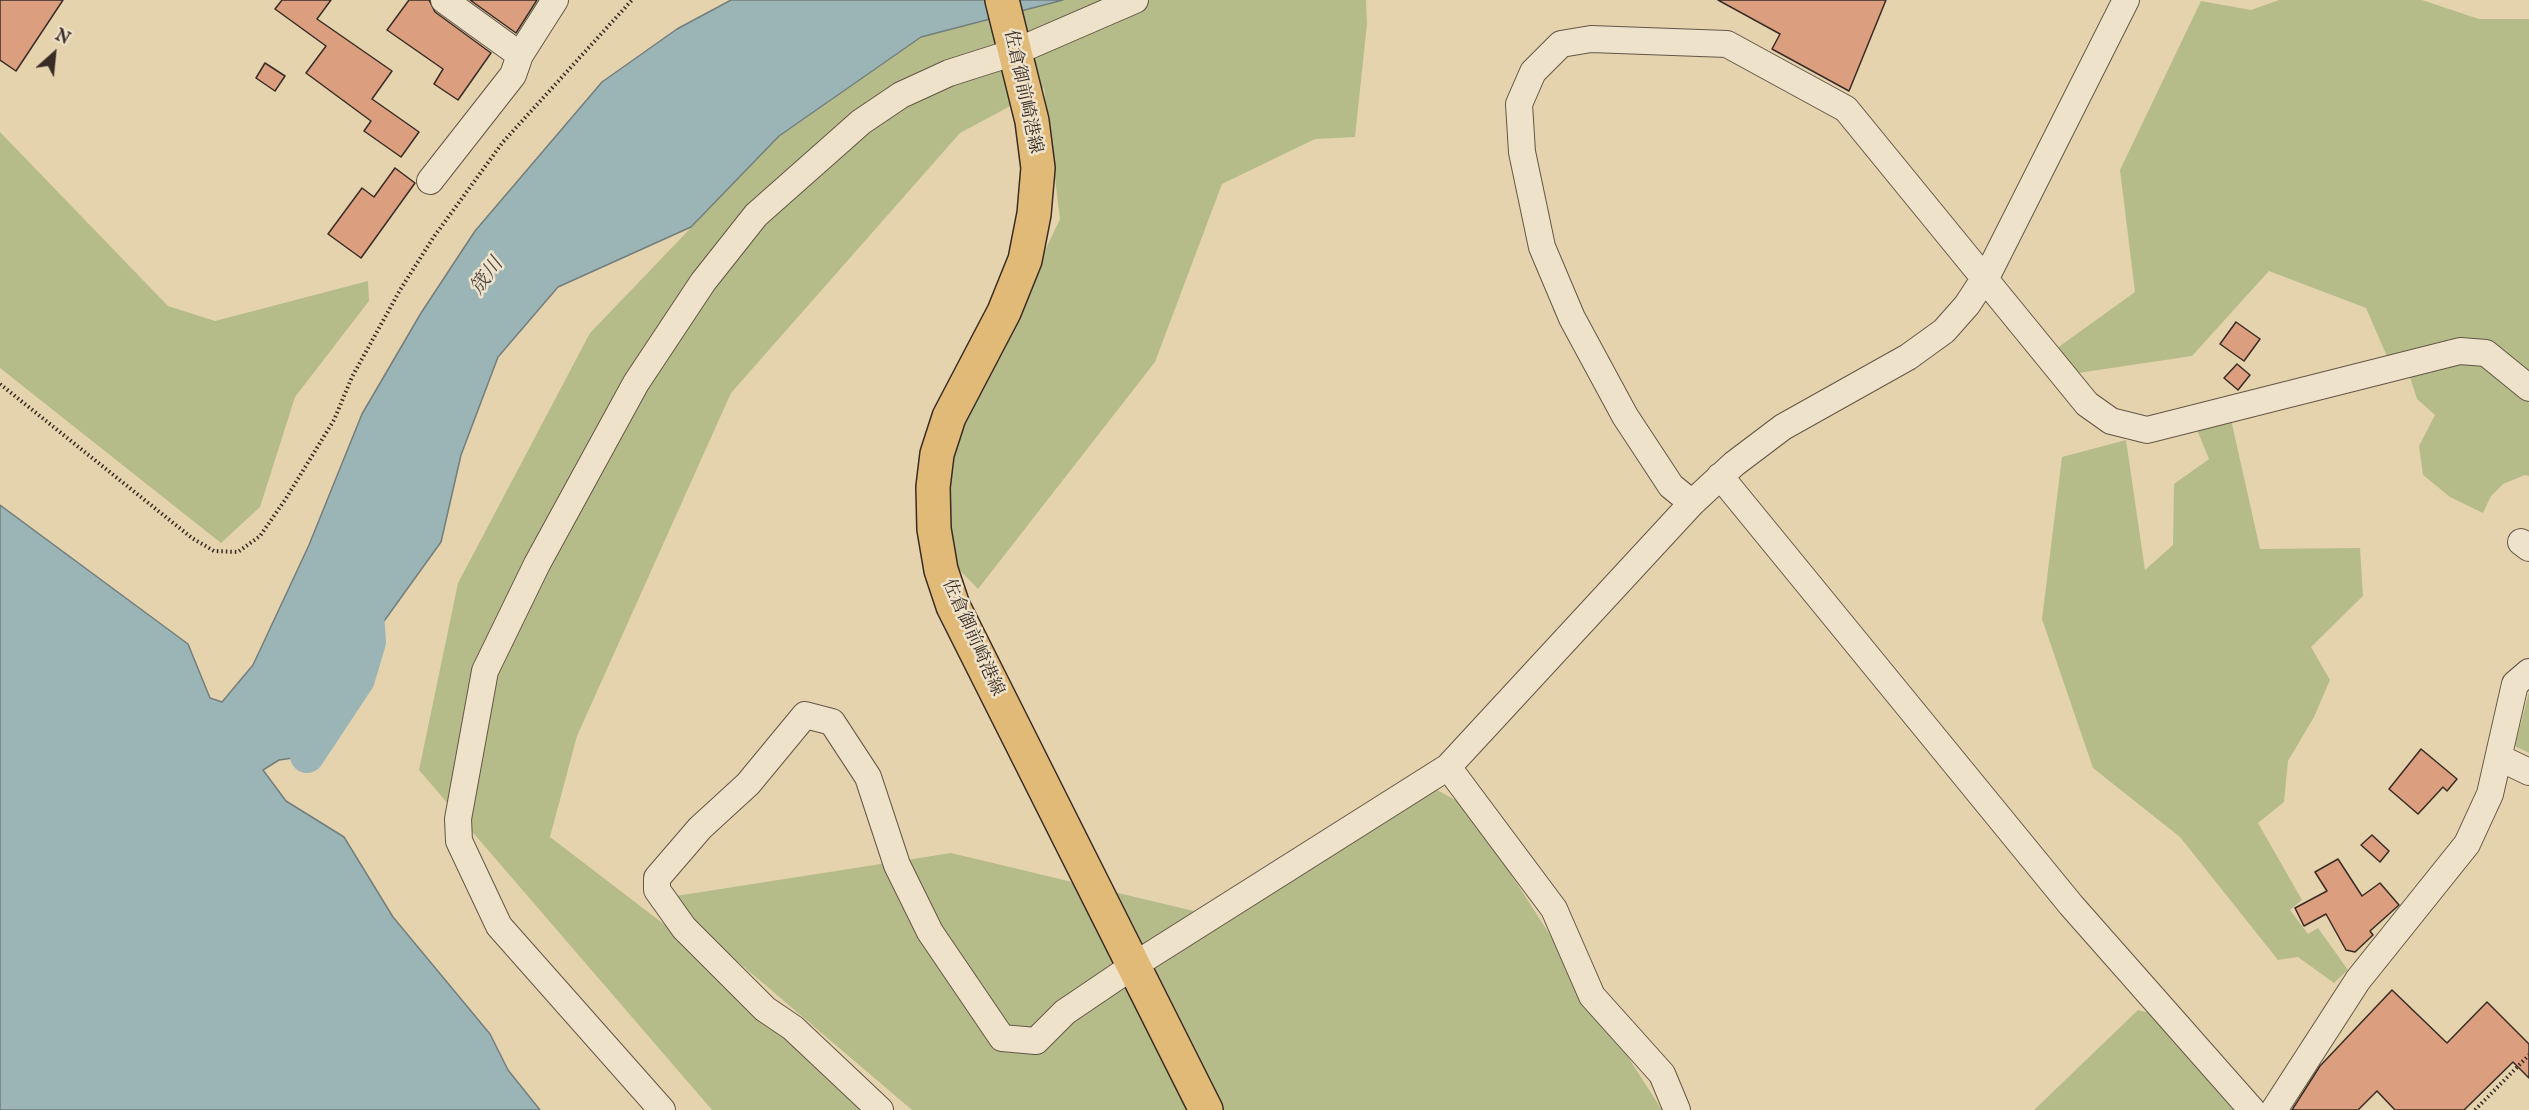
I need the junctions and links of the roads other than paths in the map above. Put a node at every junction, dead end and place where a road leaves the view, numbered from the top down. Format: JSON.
{"nodes":[{"id":1,"x":444,"y":0,"type":"edge"},
{"id":2,"x":555,"y":0,"type":"edge"},
{"id":3,"x":1002,"y":0,"type":"edge"},
{"id":4,"x":1135,"y":0,"type":"edge"},
{"id":5,"x":2126,"y":0,"type":"edge"},
{"id":6,"x":1014,"y":48,"type":"junction"},
{"id":7,"x":520,"y":55,"type":"junction"},
{"id":8,"x":430,"y":181,"type":"dead end"},
{"id":9,"x":1984,"y":279,"type":"junction"},
{"id":10,"x":2529,"y":388,"type":"edge"},
{"id":11,"x":1720,"y":476,"type":"junction"},
{"id":12,"x":1692,"y":503,"type":"junction"},
{"id":13,"x":2529,"y":672,"type":"edge"},
{"id":14,"x":2500,"y":758,"type":"junction"},
{"id":15,"x":1448,"y":767,"type":"junction"},
{"id":16,"x":2529,"y":772,"type":"edge"},
{"id":17,"x":1133,"y":966,"type":"junction"},
{"id":18,"x":662,"y":1110,"type":"edge"},
{"id":19,"x":880,"y":1110,"type":"edge"},
{"id":20,"x":1206,"y":1110,"type":"edge"},
{"id":21,"x":1677,"y":1110,"type":"edge"},
{"id":22,"x":2252,"y":1110,"type":"edge"},
{"id":23,"x":2274,"y":1110,"type":"edge"}],
"edges":[{"from":1,"to":7,"type":"street"},
{"from":2,"to":7,"type":"street"},
{"from":3,"to":6,"type":"main road","name":"佐倉御前崎港線"},
{"from":4,"to":6,"type":"street"},
{"from":5,"to":9,"type":"street"},
{"from":6,"to":17,"type":"main road","name":"佐倉御前崎港線"},
{"from":6,"to":18,"type":"street"},
{"from":7,"to":8,"type":"street"},
{"from":9,"to":10,"type":"street"},
{"from":9,"to":11,"type":"street"},
{"from":9,"to":12,"type":"street"},
{"from":11,"to":12,"type":"street"},
{"from":11,"to":22,"type":"street"},
{"from":12,"to":15,"type":"street"},
{"from":13,"to":14,"type":"street"},
{"from":14,"to":16,"type":"street"},
{"from":14,"to":23,"type":"street"},
{"from":15,"to":17,"type":"street"},
{"from":15,"to":21,"type":"street"},
{"from":17,"to":19,"type":"street"},
{"from":17,"to":20,"type":"main road","name":"佐倉御前崎港線"}]}
